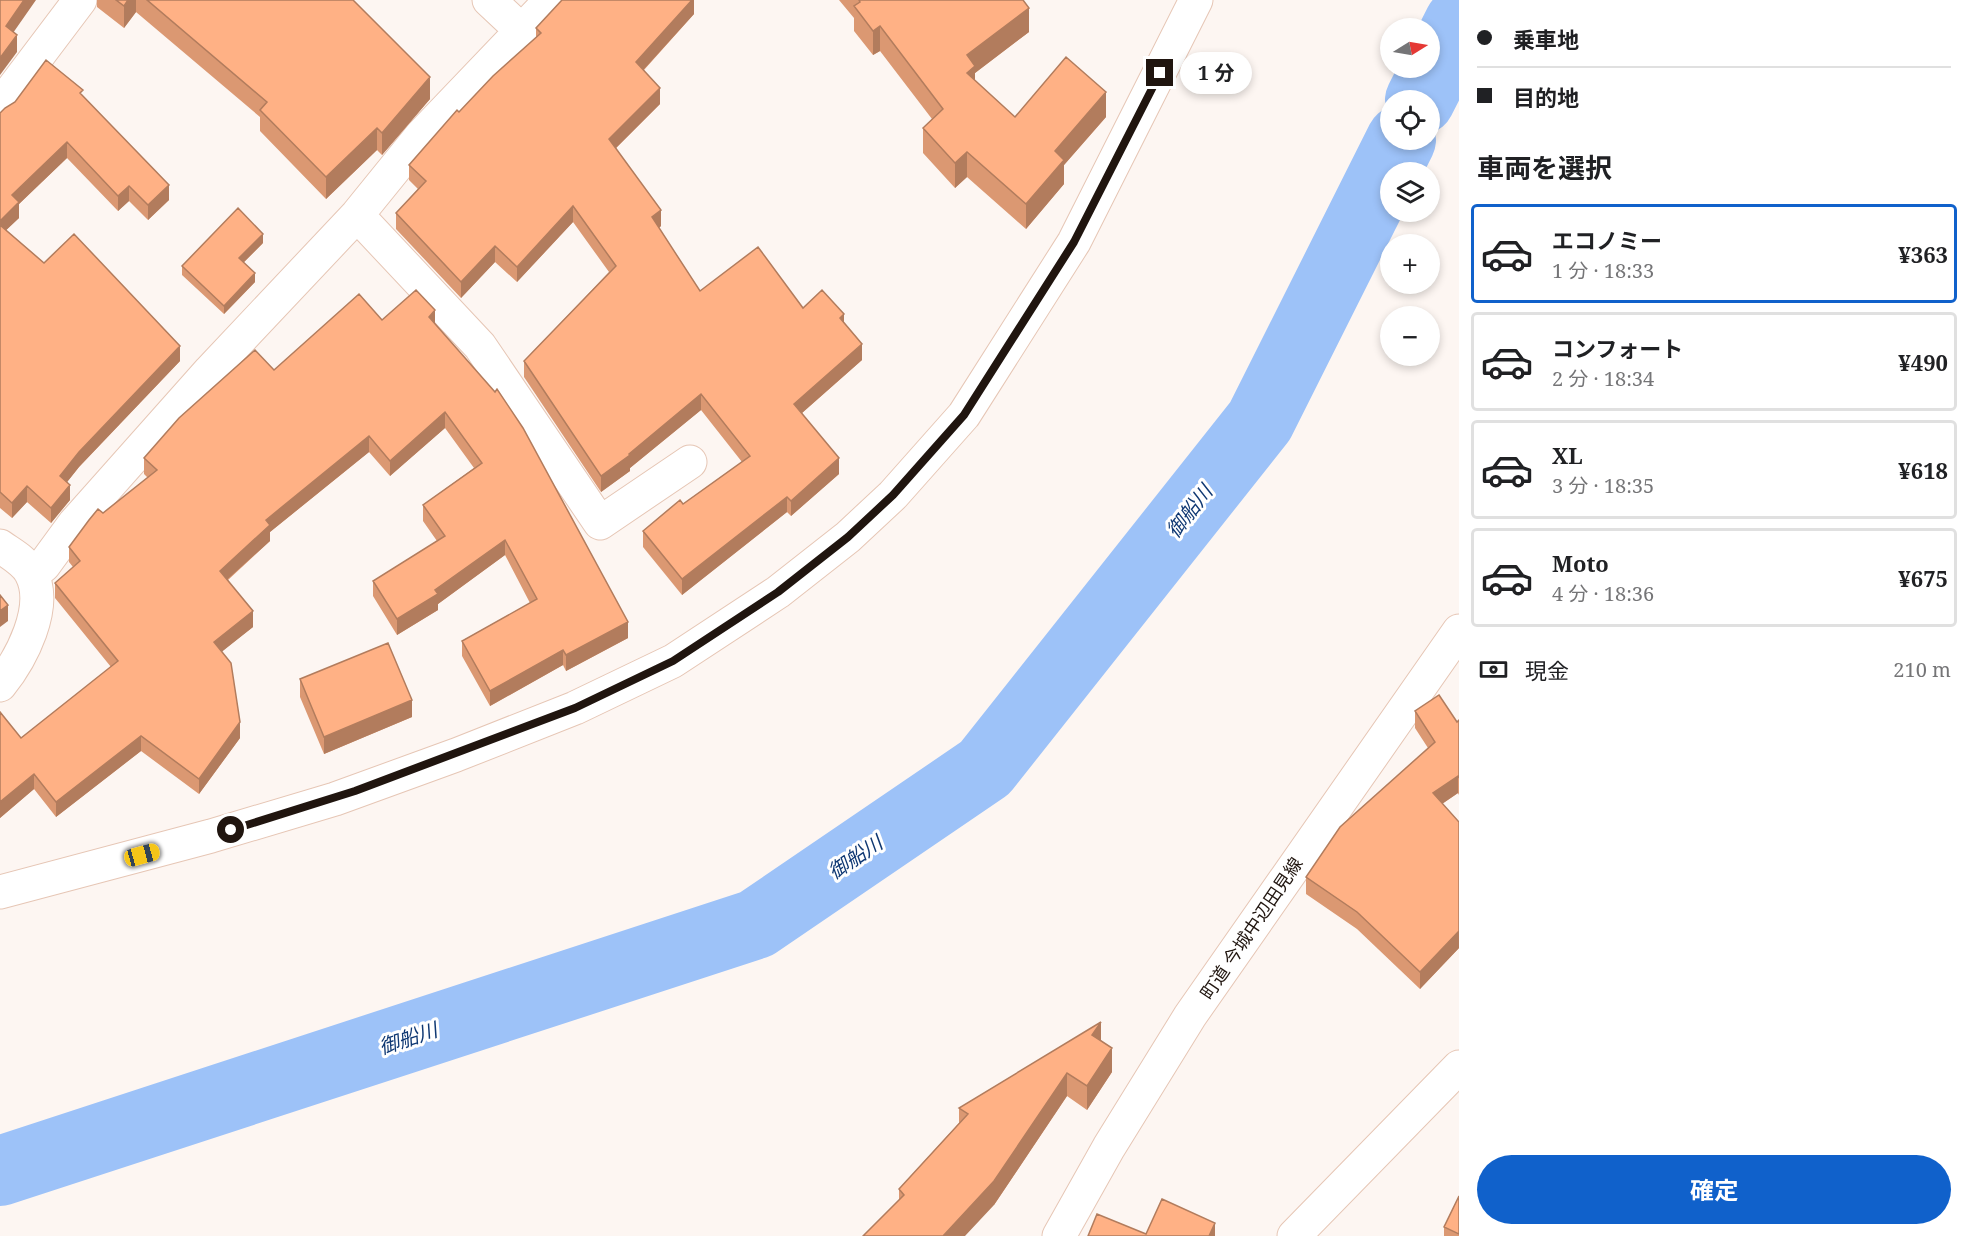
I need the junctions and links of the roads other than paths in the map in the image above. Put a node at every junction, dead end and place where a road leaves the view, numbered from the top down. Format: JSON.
{"nodes":[{"id":1,"x":80,"y":0,"type":"edge"},
{"id":2,"x":489,"y":0,"type":"edge"},
{"id":3,"x":551,"y":0,"type":"edge"},
{"id":4,"x":1196,"y":0,"type":"edge"},
{"id":5,"x":522,"y":31,"type":"junction"},
{"id":6,"x":0,"y":106,"type":"edge"},
{"id":7,"x":357,"y":215,"type":"junction"},
{"id":8,"x":690,"y":462,"type":"dead end"},
{"id":9,"x":0,"y":546,"type":"edge"},
{"id":10,"x":32,"y":576,"type":"junction"},
{"id":11,"x":1459,"y":631,"type":"edge"},
{"id":12,"x":0,"y":685,"type":"edge"},
{"id":13,"x":0,"y":892,"type":"edge"},
{"id":14,"x":1459,"y":1067,"type":"edge"},
{"id":15,"x":1059,"y":1236,"type":"edge"},
{"id":16,"x":1294,"y":1236,"type":"edge"}],
"edges":[{"from":1,"to":6,"type":"street"},
{"from":2,"to":5,"type":"street"},
{"from":3,"to":5,"type":"street"},
{"from":4,"to":13,"type":"street"},
{"from":5,"to":7,"type":"street"},
{"from":7,"to":8,"type":"street"},
{"from":7,"to":10,"type":"street"},
{"from":9,"to":10,"type":"street"},
{"from":10,"to":12,"type":"street"},
{"from":11,"to":15,"type":"street","name":"町道 今城中辺田見線"},
{"from":14,"to":16,"type":"street"}]}
